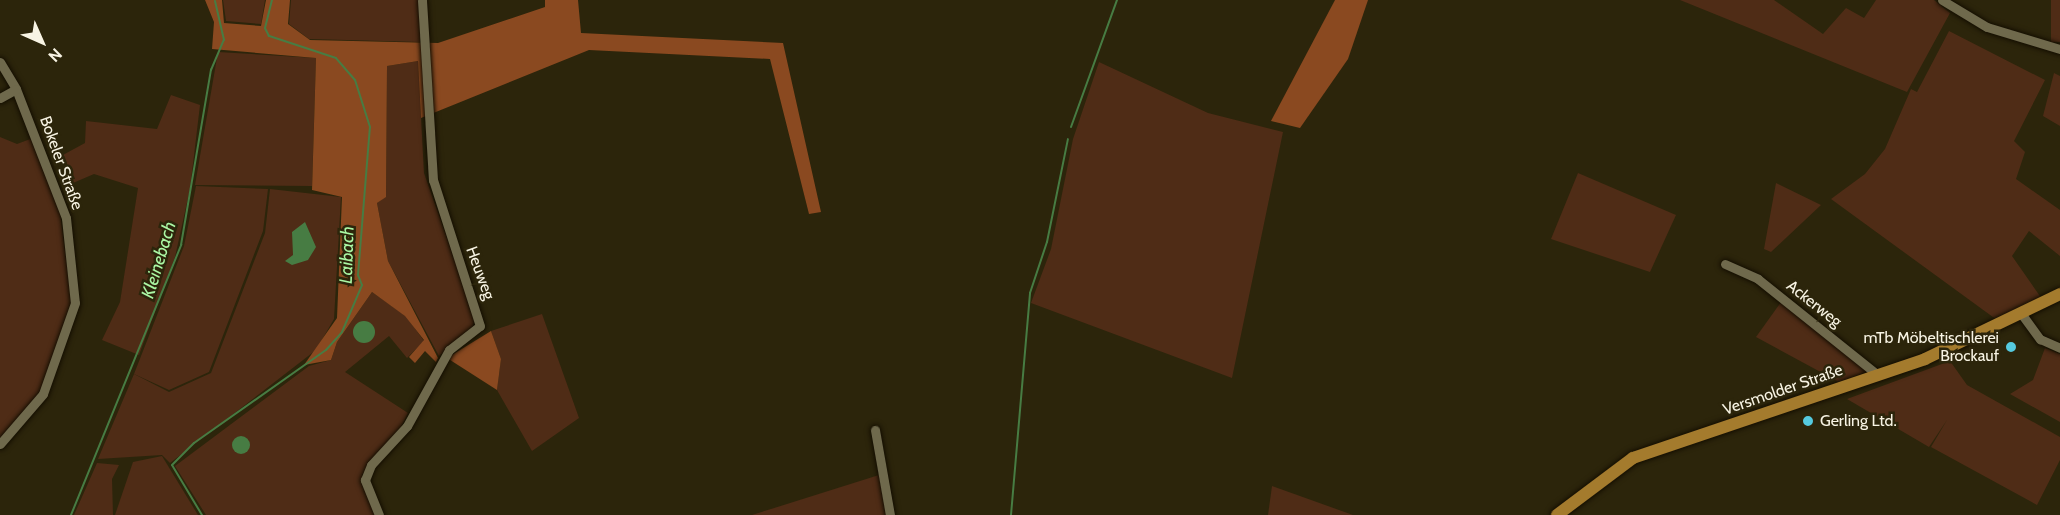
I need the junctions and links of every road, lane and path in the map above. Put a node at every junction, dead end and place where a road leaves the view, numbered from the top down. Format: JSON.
{"nodes":[{"id":1,"x":422,"y":0,"type":"edge"},
{"id":2,"x":1942,"y":0,"type":"edge"},
{"id":3,"x":2060,"y":50,"type":"edge"},
{"id":4,"x":0,"y":62,"type":"edge"},
{"id":5,"x":16,"y":89,"type":"junction"},
{"id":6,"x":0,"y":98,"type":"edge"},
{"id":7,"x":1725,"y":264,"type":"dead end"},
{"id":8,"x":2060,"y":294,"type":"edge"},
{"id":9,"x":2023,"y":316,"type":"junction"},
{"id":10,"x":2060,"y":348,"type":"edge"},
{"id":11,"x":1878,"y":375,"type":"junction"},
{"id":12,"x":875,"y":430,"type":"dead end"},
{"id":13,"x":0,"y":444,"type":"edge"},
{"id":14,"x":379,"y":515,"type":"edge"},
{"id":15,"x":890,"y":515,"type":"edge"},
{"id":16,"x":1557,"y":515,"type":"edge"}],
"edges":[{"from":1,"to":14,"type":"street","name":"Heuweg"},
{"from":2,"to":3,"type":"street"},
{"from":4,"to":5,"type":"street","name":"Bokeler Straße"},
{"from":5,"to":6,"type":"street"},
{"from":5,"to":13,"type":"street","name":"Bokeler Straße"},
{"from":7,"to":11,"type":"street","name":"Ackerweg"},
{"from":8,"to":9,"type":"main road","name":"Versmolder Straße"},
{"from":9,"to":10,"type":"street"},
{"from":9,"to":11,"type":"main road","name":"Versmolder Straße"},
{"from":11,"to":16,"type":"main road","name":"Versmolder Straße"},
{"from":12,"to":15,"type":"street"}]}
